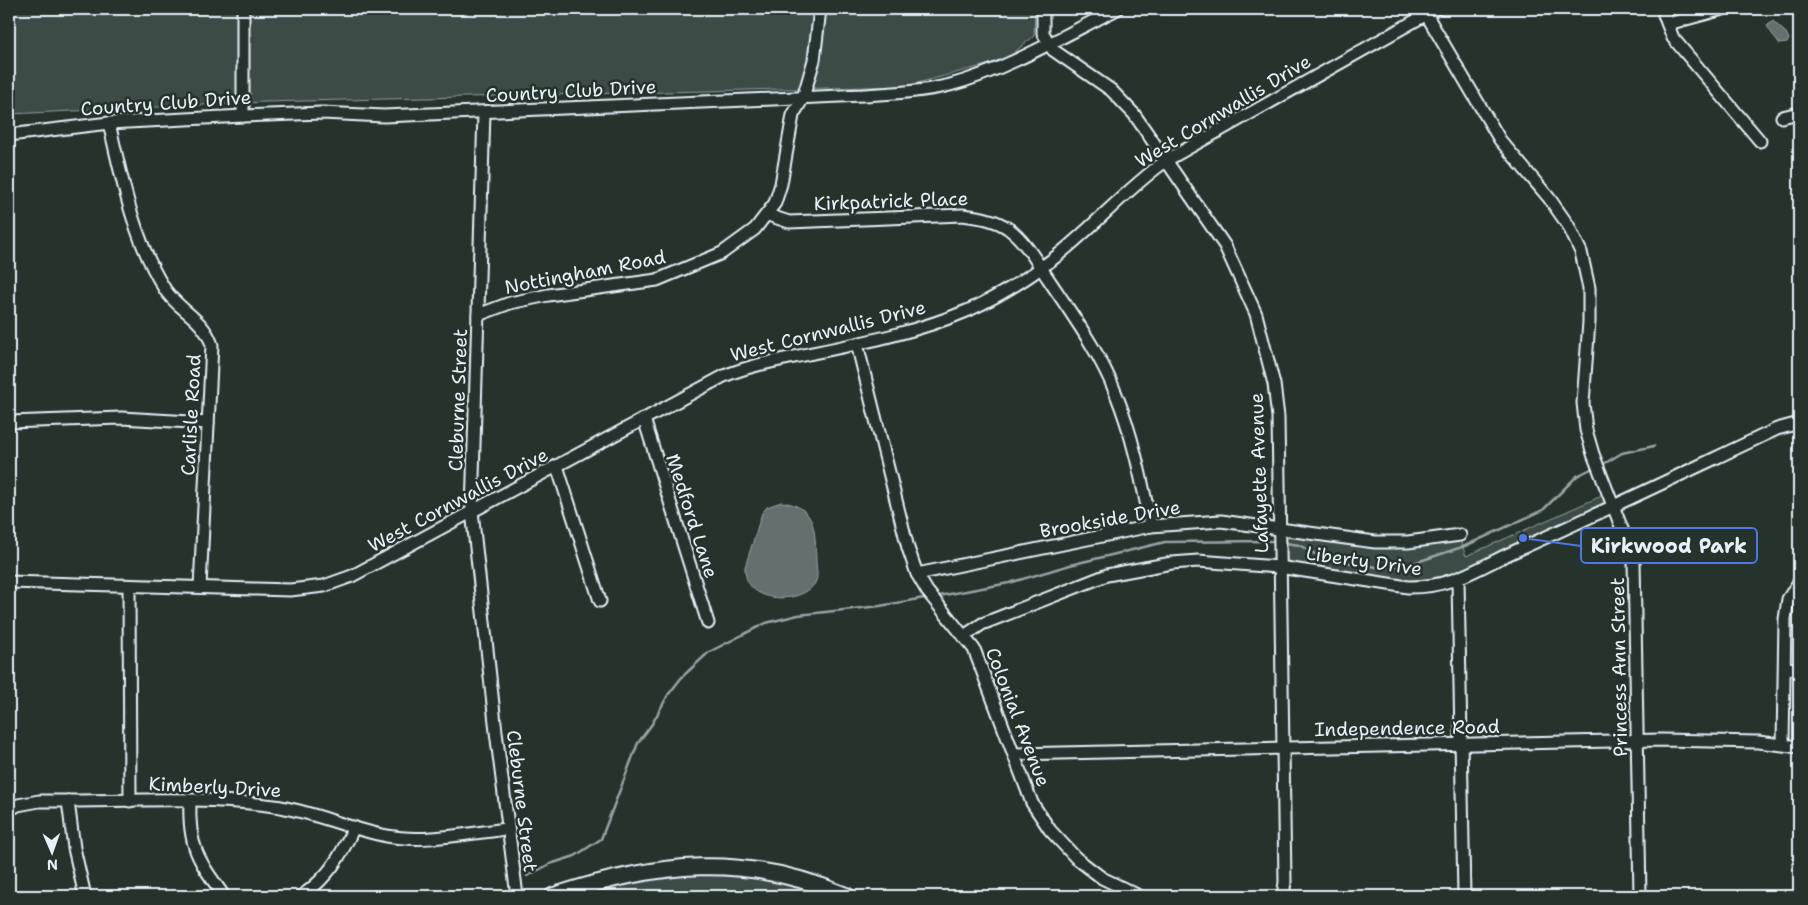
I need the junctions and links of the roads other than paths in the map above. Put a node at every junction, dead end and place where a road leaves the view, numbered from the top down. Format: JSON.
{"nodes":[{"id":1,"x":243,"y":9,"type":"edge"},
{"id":2,"x":820,"y":9,"type":"edge"},
{"id":3,"x":1043,"y":9,"type":"edge"},
{"id":4,"x":1118,"y":9,"type":"edge"},
{"id":5,"x":1723,"y":9,"type":"edge"},
{"id":6,"x":1431,"y":11,"type":"edge"},
{"id":7,"x":1048,"y":43,"type":"junction"},
{"id":8,"x":803,"y":98,"type":"junction"},
{"id":9,"x":484,"y":112,"type":"junction"},
{"id":10,"x":1799,"y":113,"type":"edge"},
{"id":11,"x":243,"y":116,"type":"junction"},
{"id":12,"x":1782,"y":117,"type":"dead end"},
{"id":13,"x":109,"y":123,"type":"junction"},
{"id":14,"x":9,"y":134,"type":"edge"},
{"id":15,"x":1760,"y":141,"type":"dead end"},
{"id":16,"x":1168,"y":160,"type":"junction"},
{"id":17,"x":768,"y":215,"type":"junction"},
{"id":18,"x":1041,"y":267,"type":"junction"},
{"id":19,"x":478,"y":315,"type":"junction"},
{"id":20,"x":857,"y":344,"type":"junction"},
{"id":21,"x":644,"y":419,"type":"junction"},
{"id":22,"x":9,"y":422,"type":"edge"},
{"id":23,"x":208,"y":423,"type":"junction"},
{"id":24,"x":1799,"y":423,"type":"edge"},
{"id":25,"x":556,"y":466,"type":"junction"},
{"id":26,"x":1615,"y":506,"type":"junction"},
{"id":27,"x":472,"y":511,"type":"junction"},
{"id":28,"x":1151,"y":526,"type":"junction"},
{"id":29,"x":1279,"y":529,"type":"junction"},
{"id":30,"x":1460,"y":535,"type":"dead end"},
{"id":31,"x":1279,"y":566,"type":"junction"},
{"id":32,"x":917,"y":574,"type":"junction"},
{"id":33,"x":1458,"y":580,"type":"junction"},
{"id":34,"x":9,"y":582,"type":"edge"},
{"id":35,"x":1799,"y":582,"type":"edge"},
{"id":36,"x":129,"y":586,"type":"junction"},
{"id":37,"x":200,"y":588,"type":"junction"},
{"id":38,"x":600,"y":601,"type":"dead end"},
{"id":39,"x":708,"y":623,"type":"dead end"},
{"id":40,"x":964,"y":636,"type":"junction"},
{"id":41,"x":1784,"y":668,"type":"junction"},
{"id":42,"x":1799,"y":669,"type":"edge"},
{"id":43,"x":1638,"y":741,"type":"junction"},
{"id":44,"x":1462,"y":744,"type":"junction"},
{"id":45,"x":1783,"y":744,"type":"junction"},
{"id":46,"x":1799,"y":747,"type":"edge"},
{"id":47,"x":1282,"y":748,"type":"junction"},
{"id":48,"x":1015,"y":754,"type":"junction"},
{"id":49,"x":68,"y":801,"type":"junction"},
{"id":50,"x":130,"y":801,"type":"junction"},
{"id":51,"x":190,"y":802,"type":"junction"},
{"id":52,"x":9,"y":810,"type":"edge"},
{"id":53,"x":354,"y":828,"type":"junction"},
{"id":54,"x":507,"y":829,"type":"junction"},
{"id":55,"x":85,"y":896,"type":"edge"},
{"id":56,"x":224,"y":896,"type":"edge"},
{"id":57,"x":302,"y":896,"type":"edge"},
{"id":58,"x":517,"y":896,"type":"edge"},
{"id":59,"x":553,"y":896,"type":"edge"},
{"id":60,"x":847,"y":896,"type":"edge"},
{"id":61,"x":1139,"y":896,"type":"edge"},
{"id":62,"x":1283,"y":896,"type":"edge"},
{"id":63,"x":1464,"y":896,"type":"edge"},
{"id":64,"x":1640,"y":896,"type":"edge"}],
"edges":[{"from":1,"to":11,"type":"street"},
{"from":2,"to":8,"type":"street","name":"Nottingham Road"},
{"from":3,"to":7,"type":"street"},
{"from":4,"to":7,"type":"street","name":"Country Club Drive"},
{"from":5,"to":15,"type":"street"},
{"from":6,"to":16,"type":"street","name":"West Cornwallis Drive"},
{"from":6,"to":26,"type":"street","name":"Princess Ann Street"},
{"from":7,"to":8,"type":"street","name":"Country Club Drive"},
{"from":7,"to":16,"type":"street","name":"Lafayette Avenue"},
{"from":8,"to":9,"type":"street","name":"Country Club Drive"},
{"from":8,"to":17,"type":"street","name":"Nottingham Road"},
{"from":9,"to":11,"type":"street","name":"Country Club Drive"},
{"from":9,"to":19,"type":"street","name":"Cleburne Street"},
{"from":10,"to":12,"type":"street"},
{"from":11,"to":13,"type":"street","name":"Country Club Drive"},
{"from":13,"to":14,"type":"street","name":"Country Club Drive"},
{"from":13,"to":23,"type":"street","name":"Carlisle Road"},
{"from":16,"to":18,"type":"street","name":"West Cornwallis Drive"},
{"from":16,"to":29,"type":"street","name":"Lafayette Avenue"},
{"from":17,"to":18,"type":"street","name":"Kirkpatrick Place"},
{"from":17,"to":19,"type":"street","name":"Nottingham Road"},
{"from":18,"to":20,"type":"street","name":"West Cornwallis Drive"},
{"from":18,"to":28,"type":"street","name":"Kirkpatrick Place"},
{"from":19,"to":27,"type":"street","name":"Cleburne Street"},
{"from":20,"to":21,"type":"street","name":"West Cornwallis Drive"},
{"from":20,"to":32,"type":"street","name":"Colonial Avenue"},
{"from":21,"to":25,"type":"street","name":"West Cornwallis Drive"},
{"from":21,"to":39,"type":"street","name":"Medford Lane"},
{"from":22,"to":23,"type":"street"},
{"from":23,"to":37,"type":"street","name":"Carlisle Road"},
{"from":24,"to":26,"type":"street","name":"Liberty Drive"},
{"from":25,"to":27,"type":"street","name":"West Cornwallis Drive"},
{"from":25,"to":38,"type":"street"},
{"from":26,"to":33,"type":"street","name":"Liberty Drive"},
{"from":26,"to":43,"type":"street","name":"Princess Ann Street"},
{"from":27,"to":37,"type":"street","name":"West Cornwallis Drive"},
{"from":27,"to":54,"type":"street","name":"Cleburne Street"},
{"from":28,"to":29,"type":"street","name":"Brookside Drive"},
{"from":28,"to":32,"type":"street","name":"Brookside Drive"},
{"from":29,"to":30,"type":"street","name":"Brookside Drive"},
{"from":29,"to":31,"type":"street","name":"Lafayette Avenue"},
{"from":31,"to":33,"type":"street","name":"Liberty Drive"},
{"from":31,"to":40,"type":"street","name":"Liberty Drive"},
{"from":31,"to":47,"type":"street","name":"Lafayette Avenue"},
{"from":32,"to":40,"type":"street","name":"Colonial Avenue"},
{"from":33,"to":44,"type":"street"},
{"from":34,"to":36,"type":"street","name":"West Cornwallis Drive"},
{"from":35,"to":41,"type":"street"},
{"from":36,"to":37,"type":"street","name":"West Cornwallis Drive"},
{"from":36,"to":50,"type":"street"},
{"from":40,"to":48,"type":"street","name":"Colonial Avenue"},
{"from":41,"to":42,"type":"street"},
{"from":41,"to":45,"type":"street"},
{"from":43,"to":44,"type":"street","name":"Independence Road"},
{"from":43,"to":45,"type":"street","name":"Independence Road"},
{"from":43,"to":64,"type":"street","name":"Princess Ann Street"},
{"from":44,"to":47,"type":"street","name":"Independence Road"},
{"from":44,"to":63,"type":"street"},
{"from":45,"to":46,"type":"street","name":"Independence Road"},
{"from":47,"to":48,"type":"street","name":"Independence Road"},
{"from":47,"to":62,"type":"street","name":"Lafayette Avenue"},
{"from":48,"to":61,"type":"street","name":"Colonial Avenue"},
{"from":49,"to":50,"type":"street","name":"Kimberly Drive"},
{"from":49,"to":52,"type":"street","name":"Kimberly Drive"},
{"from":49,"to":55,"type":"street"},
{"from":50,"to":51,"type":"street","name":"Kimberly Drive"},
{"from":51,"to":53,"type":"street","name":"Kimberly Drive"},
{"from":51,"to":56,"type":"street"},
{"from":53,"to":54,"type":"street","name":"Kimberly Drive"},
{"from":53,"to":57,"type":"street"},
{"from":54,"to":58,"type":"street","name":"Cleburne Street"},
{"from":59,"to":60,"type":"main road"}]}
